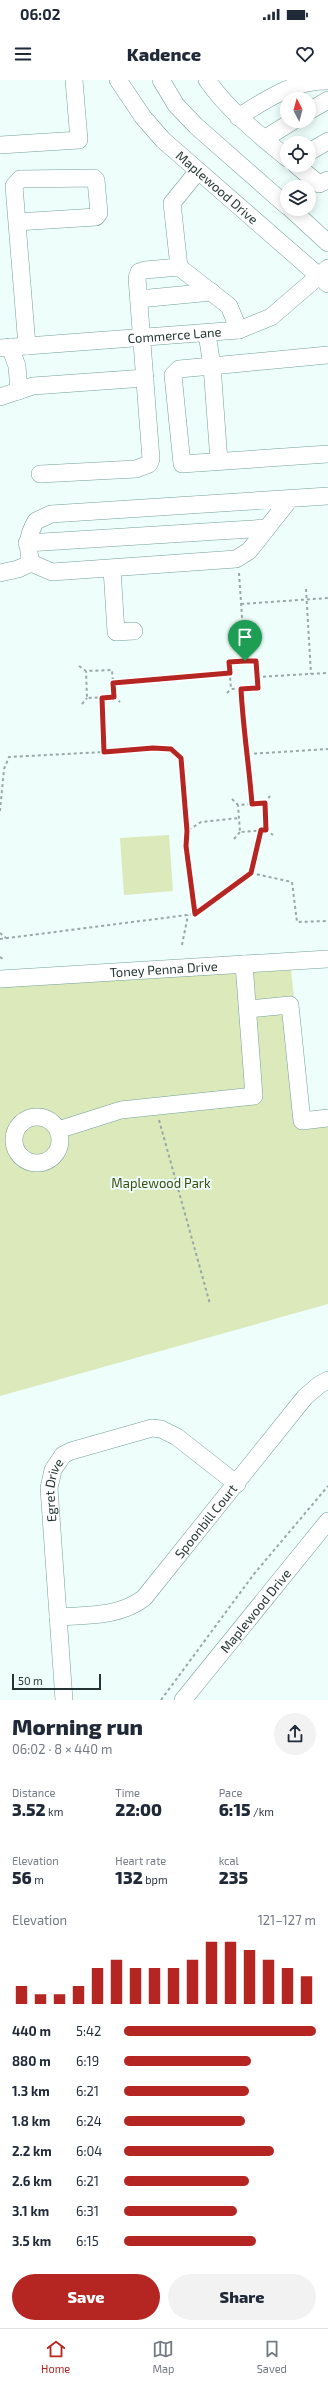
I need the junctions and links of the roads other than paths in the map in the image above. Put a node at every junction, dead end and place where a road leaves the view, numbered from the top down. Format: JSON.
{"nodes":[{"id":1,"x":74,"y":80,"type":"edge"},
{"id":2,"x":118,"y":80,"type":"edge"},
{"id":3,"x":161,"y":80,"type":"edge"},
{"id":4,"x":207,"y":80,"type":"edge"},
{"id":5,"x":328,"y":81,"type":"edge"},
{"id":6,"x":328,"y":100,"type":"edge"},
{"id":7,"x":316,"y":107,"type":"edge"},
{"id":8,"x":238,"y":117,"type":"junction"},
{"id":9,"x":282,"y":128,"type":"edge"},
{"id":10,"x":264,"y":139,"type":"junction"},
{"id":11,"x":328,"y":141,"type":"edge"},
{"id":12,"x":0,"y":145,"type":"edge"},
{"id":13,"x":316,"y":148,"type":"edge"},
{"id":14,"x":280,"y":152,"type":"edge"},
{"id":15,"x":198,"y":171,"type":"junction"},
{"id":16,"x":304,"y":172,"type":"edge"},
{"id":17,"x":328,"y":180,"type":"edge"},
{"id":18,"x":280,"y":200,"type":"edge"},
{"id":19,"x":299,"y":216,"type":"edge"},
{"id":20,"x":17,"y":222,"type":"junction"},
{"id":21,"x":328,"y":243,"type":"edge"},
{"id":22,"x":179,"y":267,"type":"junction"},
{"id":23,"x":325,"y":276,"type":"edge"},
{"id":24,"x":212,"y":292,"type":"junction"},
{"id":25,"x":138,"y":299,"type":"junction"},
{"id":26,"x":239,"y":330,"type":"junction"},
{"id":27,"x":207,"y":334,"type":"junction"},
{"id":28,"x":142,"y":338,"type":"junction"},
{"id":29,"x":27,"y":346,"type":"junction"},
{"id":30,"x":5,"y":347,"type":"edge"},
{"id":31,"x":328,"y":355,"type":"edge"},
{"id":32,"x":212,"y":366,"type":"junction"},
{"id":33,"x":145,"y":378,"type":"junction"},
{"id":34,"x":19,"y":391,"type":"junction"},
{"id":35,"x":0,"y":397,"type":"edge"},
{"id":36,"x":328,"y":454,"type":"edge"},
{"id":37,"x":220,"y":462,"type":"junction"},
{"id":38,"x":40,"y":474,"type":"dead end"},
{"id":39,"x":328,"y":496,"type":"edge"},
{"id":40,"x":290,"y":499,"type":"junction"},
{"id":41,"x":267,"y":528,"type":"junction"},
{"id":42,"x":28,"y":543,"type":"junction"},
{"id":43,"x":31,"y":562,"type":"junction"},
{"id":44,"x":112,"y":568,"type":"junction"},
{"id":45,"x":0,"y":573,"type":"edge"},
{"id":46,"x":134,"y":631,"type":"dead end"},
{"id":47,"x":328,"y":959,"type":"edge"},
{"id":48,"x":1,"y":963,"type":"edge"},
{"id":49,"x":244,"y":964,"type":"junction"},
{"id":50,"x":8,"y":978,"type":"edge"},
{"id":51,"x":248,"y":1009,"type":"junction"},
{"id":52,"x":328,"y":1118,"type":"edge"},
{"id":53,"x":58,"y":1130,"type":"dead end"},
{"id":54,"x":328,"y":1380,"type":"edge"},
{"id":55,"x":237,"y":1484,"type":"junction"},
{"id":56,"x":328,"y":1522,"type":"edge"},
{"id":57,"x":58,"y":1618,"type":"junction"},
{"id":58,"x":64,"y":1700,"type":"edge"},
{"id":59,"x":183,"y":1700,"type":"edge"}],
"edges":[{"from":1,"to":12,"type":"street"},
{"from":2,"to":15,"type":"street","name":"Maplewood Drive"},
{"from":3,"to":18,"type":"street"},
{"from":4,"to":8,"type":"street"},
{"from":5,"to":8,"type":"street"},
{"from":6,"to":7,"type":"street"},
{"from":8,"to":10,"type":"street"},
{"from":9,"to":10,"type":"street"},
{"from":10,"to":14,"type":"street"},
{"from":11,"to":13,"type":"street"},
{"from":15,"to":22,"type":"street"},
{"from":15,"to":23,"type":"street","name":"Maplewood Drive"},
{"from":16,"to":17,"type":"street"},
{"from":19,"to":21,"type":"street"},
{"from":20,"to":20,"type":"street"},
{"from":20,"to":29,"type":"street"},
{"from":22,"to":24,"type":"street"},
{"from":22,"to":25,"type":"street"},
{"from":23,"to":26,"type":"street","name":"Commerce Lane"},
{"from":24,"to":25,"type":"street"},
{"from":24,"to":26,"type":"street"},
{"from":25,"to":28,"type":"street"},
{"from":26,"to":27,"type":"street","name":"Commerce Lane"},
{"from":27,"to":28,"type":"street","name":"Commerce Lane"},
{"from":27,"to":32,"type":"street"},
{"from":28,"to":29,"type":"street","name":"Commerce Lane"},
{"from":28,"to":33,"type":"street"},
{"from":29,"to":30,"type":"street","name":"Commerce Lane"},
{"from":30,"to":34,"type":"street"},
{"from":31,"to":32,"type":"street"},
{"from":32,"to":37,"type":"street"},
{"from":32,"to":37,"type":"street"},
{"from":33,"to":34,"type":"street"},
{"from":33,"to":38,"type":"street"},
{"from":34,"to":35,"type":"street"},
{"from":36,"to":37,"type":"street"},
{"from":39,"to":40,"type":"street"},
{"from":40,"to":41,"type":"street"},
{"from":40,"to":42,"type":"street"},
{"from":41,"to":42,"type":"street"},
{"from":41,"to":44,"type":"street"},
{"from":42,"to":43,"type":"street"},
{"from":43,"to":44,"type":"street"},
{"from":43,"to":45,"type":"street"},
{"from":44,"to":46,"type":"street"},
{"from":47,"to":49,"type":"street","name":"Toney Penna Drive"},
{"from":48,"to":50,"type":"street"},
{"from":49,"to":50,"type":"street","name":"Toney Penna Drive"},
{"from":49,"to":51,"type":"street"},
{"from":51,"to":52,"type":"street"},
{"from":51,"to":53,"type":"street"},
{"from":54,"to":55,"type":"street","name":"Spoonbill Court"},
{"from":55,"to":57,"type":"street","name":"Spoonbill Court"},
{"from":55,"to":57,"type":"street","name":"Egret Drive"},
{"from":56,"to":59,"type":"street","name":"Maplewood Drive"},
{"from":57,"to":58,"type":"street","name":"Egret Drive"}]}
